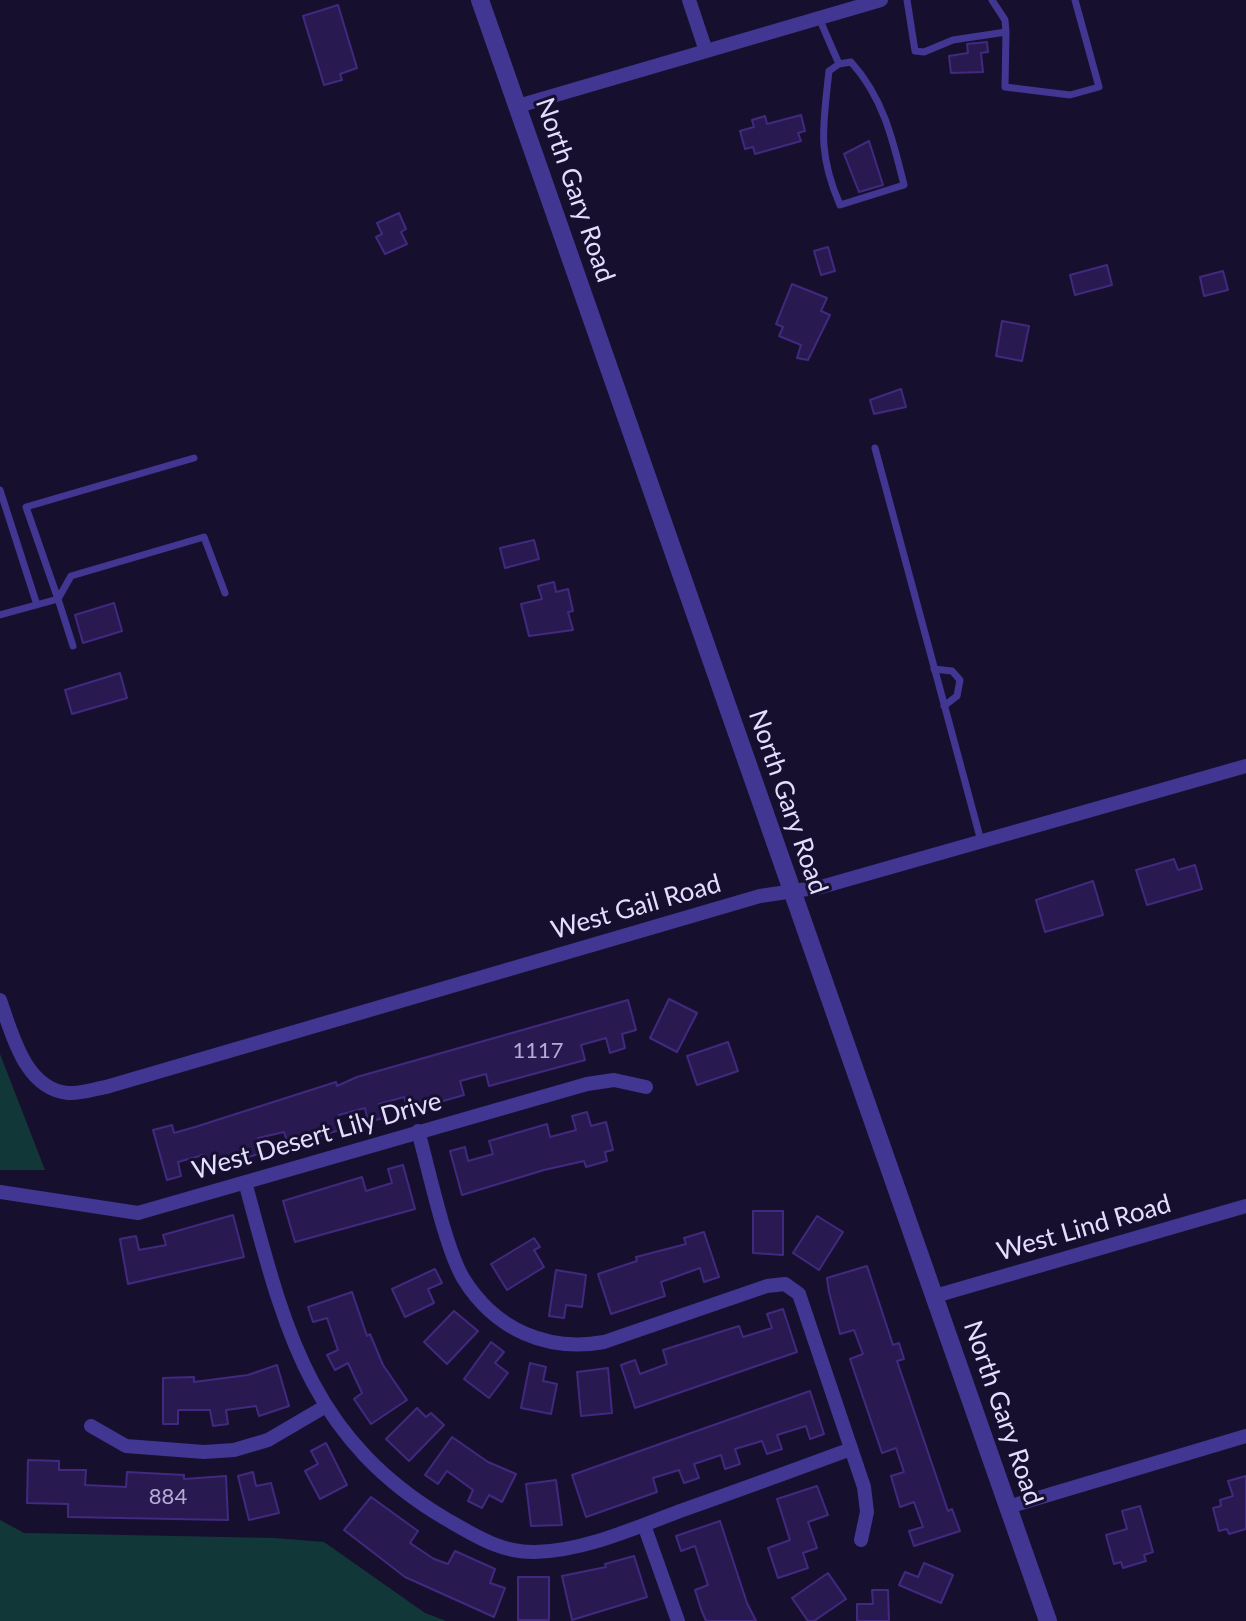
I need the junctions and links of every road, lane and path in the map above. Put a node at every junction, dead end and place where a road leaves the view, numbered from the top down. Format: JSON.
{"nodes":[{"id":1,"x":480,"y":0,"type":"edge"},
{"id":2,"x":689,"y":0,"type":"edge"},
{"id":3,"x":881,"y":0,"type":"edge"},
{"id":4,"x":907,"y":0,"type":"edge"},
{"id":5,"x":992,"y":0,"type":"edge"},
{"id":6,"x":1075,"y":0,"type":"edge"},
{"id":7,"x":819,"y":18,"type":"junction"},
{"id":8,"x":1006,"y":32,"type":"junction"},
{"id":9,"x":706,"y":51,"type":"junction"},
{"id":10,"x":839,"y":64,"type":"junction"},
{"id":11,"x":518,"y":106,"type":"junction"},
{"id":12,"x":875,"y":448,"type":"dead end"},
{"id":13,"x":194,"y":458,"type":"dead end"},
{"id":14,"x":0,"y":490,"type":"edge"},
{"id":15,"x":225,"y":593,"type":"dead end"},
{"id":16,"x":58,"y":599,"type":"junction"},
{"id":17,"x":37,"y":605,"type":"junction"},
{"id":18,"x":0,"y":615,"type":"edge"},
{"id":19,"x":73,"y":646,"type":"dead end"},
{"id":20,"x":934,"y":669,"type":"junction"},
{"id":21,"x":944,"y":706,"type":"junction"},
{"id":22,"x":1246,"y":766,"type":"edge"},
{"id":23,"x":981,"y":841,"type":"junction"},
{"id":24,"x":792,"y":891,"type":"junction"},
{"id":25,"x":0,"y":1000,"type":"edge"},
{"id":26,"x":646,"y":1087,"type":"dead end"},
{"id":27,"x":418,"y":1131,"type":"junction"},
{"id":28,"x":245,"y":1182,"type":"junction"},
{"id":29,"x":0,"y":1192,"type":"edge"},
{"id":30,"x":1246,"y":1206,"type":"edge"},
{"id":31,"x":935,"y":1296,"type":"junction"},
{"id":32,"x":326,"y":1406,"type":"junction"},
{"id":33,"x":91,"y":1426,"type":"dead end"},
{"id":34,"x":1246,"y":1436,"type":"edge"},
{"id":35,"x":851,"y":1449,"type":"junction"},
{"id":36,"x":1008,"y":1507,"type":"junction"},
{"id":37,"x":644,"y":1525,"type":"junction"},
{"id":38,"x":861,"y":1540,"type":"dead end"},
{"id":39,"x":678,"y":1621,"type":"edge"},
{"id":40,"x":1048,"y":1621,"type":"edge"}],
"edges":[{"from":1,"to":11,"type":"street","name":"North Gary Road"},
{"from":2,"to":9,"type":"street"},
{"from":3,"to":7,"type":"street"},
{"from":4,"to":8,"type":"lane"},
{"from":5,"to":8,"type":"lane"},
{"from":6,"to":8,"type":"lane"},
{"from":7,"to":9,"type":"street"},
{"from":7,"to":10,"type":"lane"},
{"from":9,"to":11,"type":"street"},
{"from":10,"to":10,"type":"lane"},
{"from":11,"to":24,"type":"street","name":"North Gary Road"},
{"from":12,"to":20,"type":"lane"},
{"from":13,"to":16,"type":"lane"},
{"from":14,"to":17,"type":"lane"},
{"from":15,"to":16,"type":"lane"},
{"from":16,"to":17,"type":"lane"},
{"from":16,"to":19,"type":"lane"},
{"from":17,"to":18,"type":"lane"},
{"from":20,"to":21,"type":"lane"},
{"from":20,"to":21,"type":"lane"},
{"from":21,"to":23,"type":"lane"},
{"from":22,"to":23,"type":"street","name":"West Gail Road"},
{"from":23,"to":24,"type":"street","name":"West Gail Road"},
{"from":24,"to":25,"type":"street","name":"West Gail Road"},
{"from":24,"to":31,"type":"street","name":"North Gary Road"},
{"from":26,"to":27,"type":"street","name":"West Desert Lily Drive"},
{"from":27,"to":28,"type":"street","name":"West Desert Lily Drive"},
{"from":27,"to":35,"type":"street"},
{"from":28,"to":29,"type":"street","name":"West Desert Lily Drive"},
{"from":28,"to":32,"type":"street"},
{"from":30,"to":31,"type":"street","name":"West Lind Road"},
{"from":31,"to":36,"type":"street","name":"North Gary Road"},
{"from":32,"to":33,"type":"street"},
{"from":32,"to":37,"type":"street"},
{"from":34,"to":36,"type":"street"},
{"from":35,"to":37,"type":"street"},
{"from":35,"to":38,"type":"street"},
{"from":36,"to":40,"type":"street","name":"North Gary Road"},
{"from":37,"to":39,"type":"street"}]}
